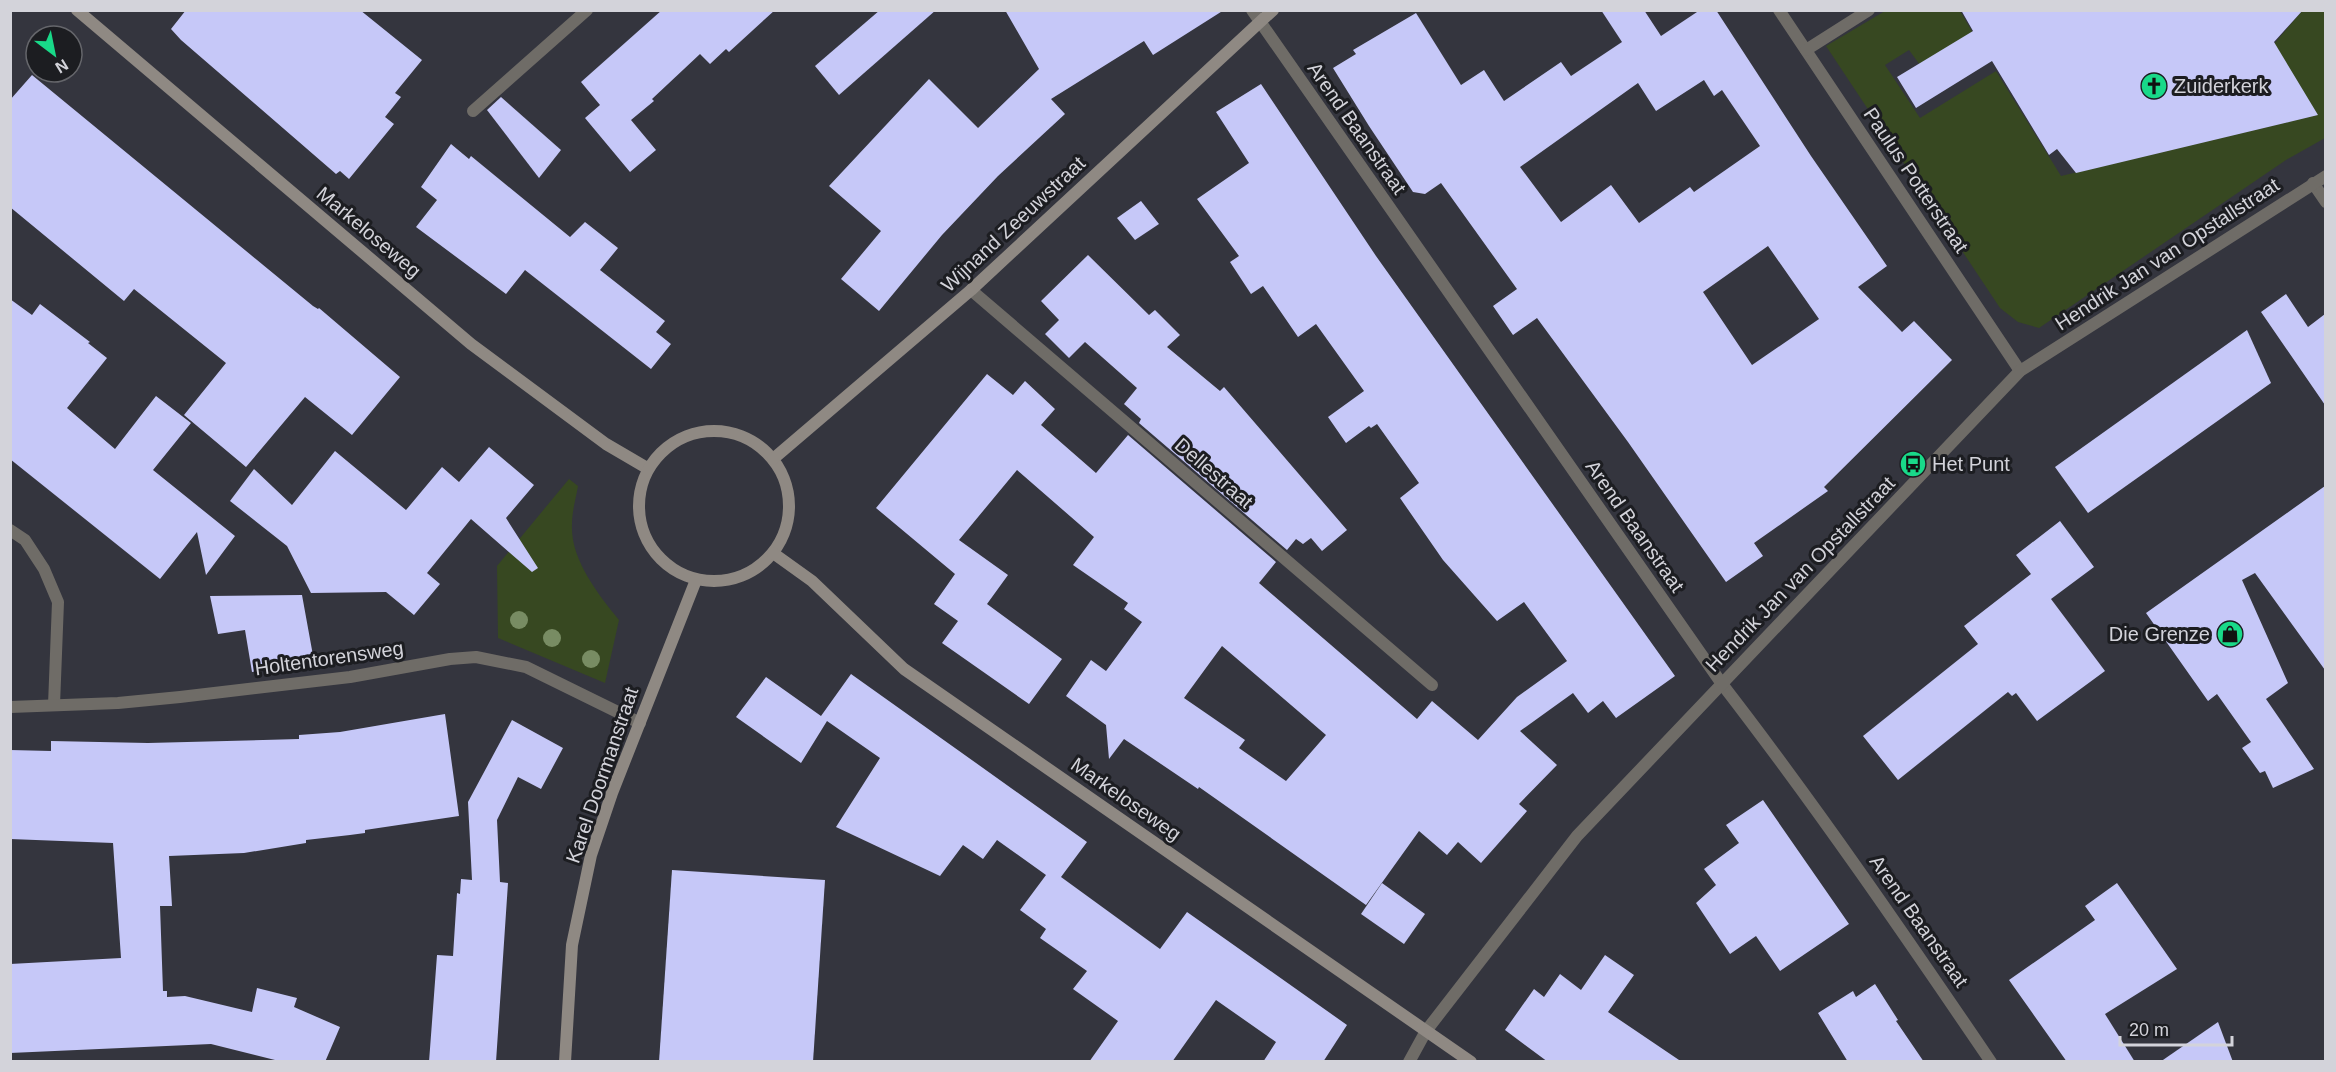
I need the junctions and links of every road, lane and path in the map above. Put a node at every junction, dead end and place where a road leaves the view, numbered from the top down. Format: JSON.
{"nodes":[{"id":1,"x":77,"y":10,"type":"edge"},
{"id":2,"x":587,"y":10,"type":"edge"},
{"id":3,"x":1252,"y":10,"type":"edge"},
{"id":4,"x":1273,"y":10,"type":"edge"},
{"id":5,"x":1779,"y":10,"type":"edge"},
{"id":6,"x":1869,"y":10,"type":"edge"},
{"id":7,"x":1259,"y":23,"type":"junction"},
{"id":8,"x":1806,"y":50,"type":"junction"},
{"id":9,"x":473,"y":111,"type":"dead end"},
{"id":10,"x":2325,"y":176,"type":"edge"},
{"id":11,"x":2313,"y":183,"type":"junction"},
{"id":12,"x":2325,"y":202,"type":"edge"},
{"id":13,"x":971,"y":290,"type":"junction"},
{"id":14,"x":2020,"y":371,"type":"junction"},
{"id":15,"x":773,"y":459,"type":"junction"},
{"id":16,"x":647,"y":468,"type":"junction"},
{"id":17,"x":10,"y":530,"type":"edge"},
{"id":18,"x":773,"y":554,"type":"junction"},
{"id":19,"x":696,"y":580,"type":"junction"},
{"id":20,"x":1722,"y":684,"type":"junction"},
{"id":21,"x":1432,"y":685,"type":"dead end"},
{"id":22,"x":54,"y":705,"type":"junction"},
{"id":23,"x":10,"y":707,"type":"edge"},
{"id":24,"x":640,"y":723,"type":"junction"},
{"id":25,"x":1426,"y":1030,"type":"junction"},
{"id":26,"x":565,"y":1062,"type":"edge"},
{"id":27,"x":1409,"y":1062,"type":"edge"},
{"id":28,"x":1471,"y":1062,"type":"edge"},
{"id":29,"x":1991,"y":1062,"type":"edge"}],
"edges":[{"from":1,"to":16,"type":"main road","name":"Markeloseweg"},
{"from":2,"to":9,"type":"street"},
{"from":3,"to":7,"type":"street","name":"Arend Baanstraat"},
{"from":4,"to":7,"type":"main road","name":"Wijnand Zeeuwstraat"},
{"from":5,"to":8,"type":"street","name":"Paulus Potterstraat"},
{"from":6,"to":8,"type":"street"},
{"from":7,"to":13,"type":"main road","name":"Wijnand Zeeuwstraat"},
{"from":7,"to":20,"type":"street","name":"Arend Baanstraat"},
{"from":8,"to":14,"type":"street","name":"Paulus Potterstraat"},
{"from":10,"to":11,"type":"street","name":"Hendrik Jan van Opstallstraat"},
{"from":11,"to":12,"type":"street"},
{"from":11,"to":14,"type":"street","name":"Hendrik Jan van Opstallstraat"},
{"from":13,"to":15,"type":"main road","name":"Wijnand Zeeuwstraat"},
{"from":13,"to":21,"type":"street","name":"Dellestraat"},
{"from":14,"to":20,"type":"street","name":"Hendrik Jan van Opstallstraat"},
{"from":15,"to":16,"type":"main road"},
{"from":15,"to":18,"type":"main road"},
{"from":16,"to":19,"type":"main road"},
{"from":17,"to":22,"type":"street"},
{"from":18,"to":19,"type":"main road"},
{"from":18,"to":25,"type":"main road","name":"Markeloseweg"},
{"from":19,"to":24,"type":"main road","name":"Karel Doormanstraat"},
{"from":20,"to":25,"type":"street","name":"Hendrik Jan van Opstallstraat"},
{"from":20,"to":29,"type":"street","name":"Arend Baanstraat"},
{"from":22,"to":23,"type":"street","name":"Holtentorensweg"},
{"from":22,"to":24,"type":"street","name":"Holtentorensweg"},
{"from":24,"to":26,"type":"main road","name":"Karel Doormanstraat"},
{"from":25,"to":27,"type":"street","name":"Hendrik Jan van Opstallstraat"},
{"from":25,"to":28,"type":"main road","name":"Markeloseweg"}]}
